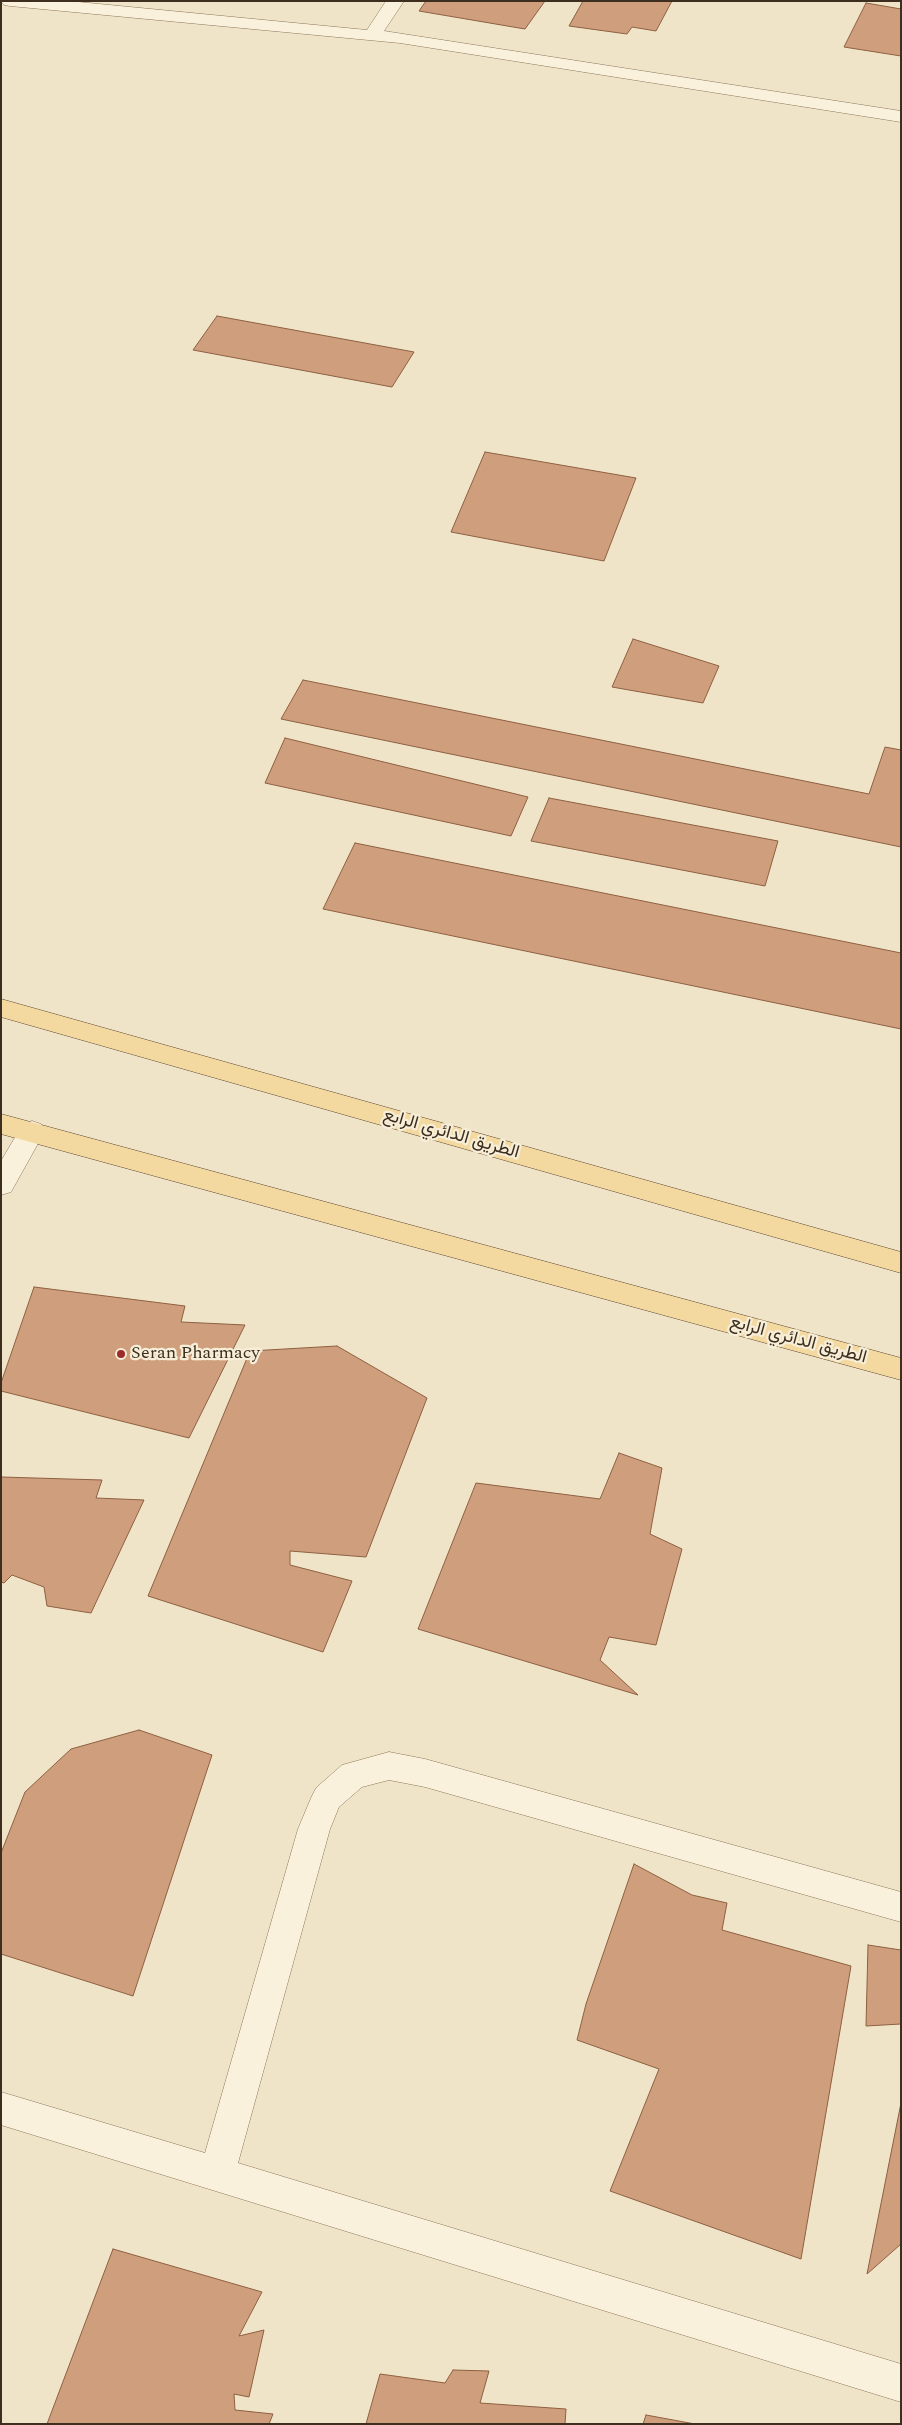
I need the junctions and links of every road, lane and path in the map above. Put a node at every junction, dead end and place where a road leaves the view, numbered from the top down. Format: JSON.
{"nodes":[{"id":1,"x":10,"y":1,"type":"edge"},
{"id":2,"x":395,"y":1,"type":"edge"},
{"id":3,"x":372,"y":35,"type":"junction"},
{"id":4,"x":901,"y":117,"type":"edge"},
{"id":5,"x":1,"y":1008,"type":"edge"},
{"id":6,"x":1,"y":1124,"type":"edge"},
{"id":7,"x":32,"y":1131,"type":"junction"},
{"id":8,"x":1,"y":1185,"type":"edge"},
{"id":9,"x":901,"y":1263,"type":"edge"},
{"id":10,"x":901,"y":1370,"type":"edge"},
{"id":11,"x":901,"y":1907,"type":"edge"},
{"id":12,"x":1,"y":2108,"type":"edge"},
{"id":13,"x":217,"y":2174,"type":"junction"},
{"id":14,"x":901,"y":2383,"type":"edge"}],
"edges":[{"from":1,"to":3,"type":"street"},
{"from":2,"to":3,"type":"street"},
{"from":3,"to":4,"type":"street"},
{"from":5,"to":9,"type":"main road","name":"الطريق الدائري الرابع"},
{"from":6,"to":7,"type":"main road","name":"الطريق الدائري الرابع"},
{"from":7,"to":8,"type":"street"},
{"from":7,"to":10,"type":"main road","name":"الطريق الدائري الرابع"},
{"from":11,"to":13,"type":"street"},
{"from":12,"to":13,"type":"street"},
{"from":13,"to":14,"type":"street"}]}
